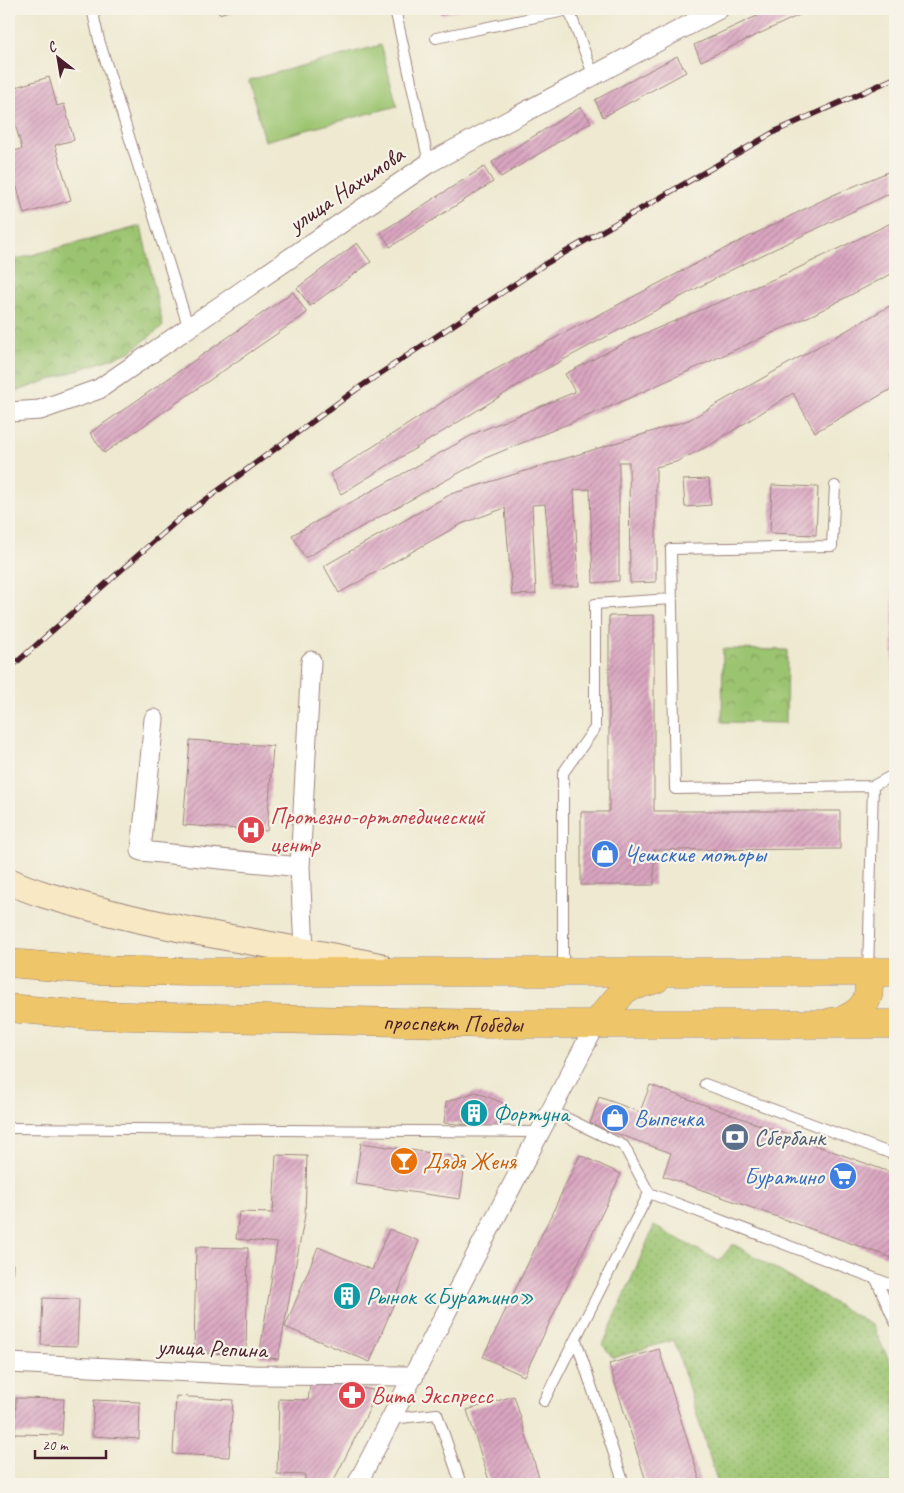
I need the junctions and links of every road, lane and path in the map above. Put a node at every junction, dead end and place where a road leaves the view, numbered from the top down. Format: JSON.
{"nodes":[{"id":1,"x":92,"y":9,"type":"edge"},
{"id":2,"x":395,"y":9,"type":"edge"},
{"id":3,"x":569,"y":9,"type":"edge"},
{"id":4,"x":719,"y":9,"type":"edge"},
{"id":5,"x":436,"y":38,"type":"dead end"},
{"id":6,"x":593,"y":74,"type":"junction"},
{"id":7,"x":428,"y":163,"type":"junction"},
{"id":8,"x":189,"y":329,"type":"junction"},
{"id":9,"x":9,"y":412,"type":"edge"},
{"id":10,"x":835,"y":486,"type":"dead end"},
{"id":11,"x":671,"y":599,"type":"junction"},
{"id":12,"x":311,"y":661,"type":"dead end"},
{"id":13,"x":154,"y":719,"type":"dead end"},
{"id":14,"x":895,"y":774,"type":"edge"},
{"id":15,"x":872,"y":786,"type":"junction"},
{"id":16,"x":300,"y":867,"type":"junction"},
{"id":17,"x":9,"y":881,"type":"edge"},
{"id":18,"x":304,"y":949,"type":"junction"},
{"id":19,"x":9,"y":963,"type":"edge"},
{"id":20,"x":895,"y":972,"type":"edge"},
{"id":21,"x":563,"y":973,"type":"junction"},
{"id":22,"x":679,"y":973,"type":"junction"},
{"id":23,"x":868,"y":973,"type":"junction"},
{"id":24,"x":414,"y":974,"type":"junction"},
{"id":25,"x":9,"y":1008,"type":"edge"},
{"id":26,"x":596,"y":1024,"type":"junction"},
{"id":27,"x":794,"y":1024,"type":"junction"},
{"id":28,"x":895,"y":1024,"type":"edge"},
{"id":29,"x":705,"y":1084,"type":"dead end"},
{"id":30,"x":552,"y":1111,"type":"junction"},
{"id":31,"x":9,"y":1128,"type":"edge"},
{"id":32,"x":541,"y":1132,"type":"junction"},
{"id":33,"x":895,"y":1155,"type":"edge"},
{"id":34,"x":649,"y":1193,"type":"junction"},
{"id":35,"x":876,"y":1279,"type":"junction"},
{"id":36,"x":895,"y":1286,"type":"edge"},
{"id":37,"x":895,"y":1322,"type":"edge"},
{"id":38,"x":576,"y":1340,"type":"junction"},
{"id":39,"x":9,"y":1363,"type":"edge"},
{"id":40,"x":414,"y":1376,"type":"junction"},
{"id":41,"x":544,"y":1401,"type":"dead end"},
{"id":42,"x":391,"y":1419,"type":"junction"},
{"id":43,"x":357,"y":1484,"type":"edge"},
{"id":44,"x":460,"y":1484,"type":"edge"},
{"id":45,"x":624,"y":1484,"type":"edge"}],
"edges":[{"from":1,"to":8,"type":"lane"},
{"from":2,"to":7,"type":"lane"},
{"from":3,"to":5,"type":"lane"},
{"from":3,"to":6,"type":"lane"},
{"from":4,"to":6,"type":"street","name":"улица Нахимова"},
{"from":6,"to":7,"type":"street","name":"улица Нахимова"},
{"from":7,"to":8,"type":"street","name":"улица Нахимова"},
{"from":8,"to":9,"type":"street","name":"улица Нахимова"},
{"from":10,"to":11,"type":"lane"},
{"from":11,"to":15,"type":"lane"},
{"from":11,"to":21,"type":"lane"},
{"from":12,"to":16,"type":"street"},
{"from":13,"to":16,"type":"street"},
{"from":14,"to":15,"type":"lane"},
{"from":15,"to":23,"type":"lane"},
{"from":16,"to":18,"type":"street"},
{"from":17,"to":18,"type":"main road"},
{"from":18,"to":24,"type":"main road"},
{"from":19,"to":24,"type":"main road","name":"проспект Победы"},
{"from":20,"to":23,"type":"main road","name":"проспект Победы"},
{"from":21,"to":22,"type":"main road","name":"проспект Победы"},
{"from":21,"to":24,"type":"main road","name":"проспект Победы"},
{"from":22,"to":23,"type":"main road","name":"проспект Победы"},
{"from":22,"to":26,"type":"main road"},
{"from":23,"to":27,"type":"main road"},
{"from":25,"to":26,"type":"main road","name":"проспект Победы"},
{"from":26,"to":27,"type":"main road","name":"проспект Победы"},
{"from":26,"to":30,"type":"street"},
{"from":27,"to":28,"type":"main road","name":"проспект Победы"},
{"from":29,"to":33,"type":"lane"},
{"from":30,"to":32,"type":"street"},
{"from":30,"to":34,"type":"lane"},
{"from":31,"to":32,"type":"lane"},
{"from":32,"to":40,"type":"street"},
{"from":34,"to":35,"type":"lane"},
{"from":34,"to":38,"type":"lane"},
{"from":35,"to":36,"type":"lane"},
{"from":35,"to":37,"type":"lane"},
{"from":38,"to":41,"type":"lane"},
{"from":38,"to":45,"type":"lane"},
{"from":39,"to":40,"type":"street","name":"улица Репина"},
{"from":40,"to":42,"type":"street"},
{"from":42,"to":43,"type":"street"},
{"from":42,"to":44,"type":"lane"}]}
